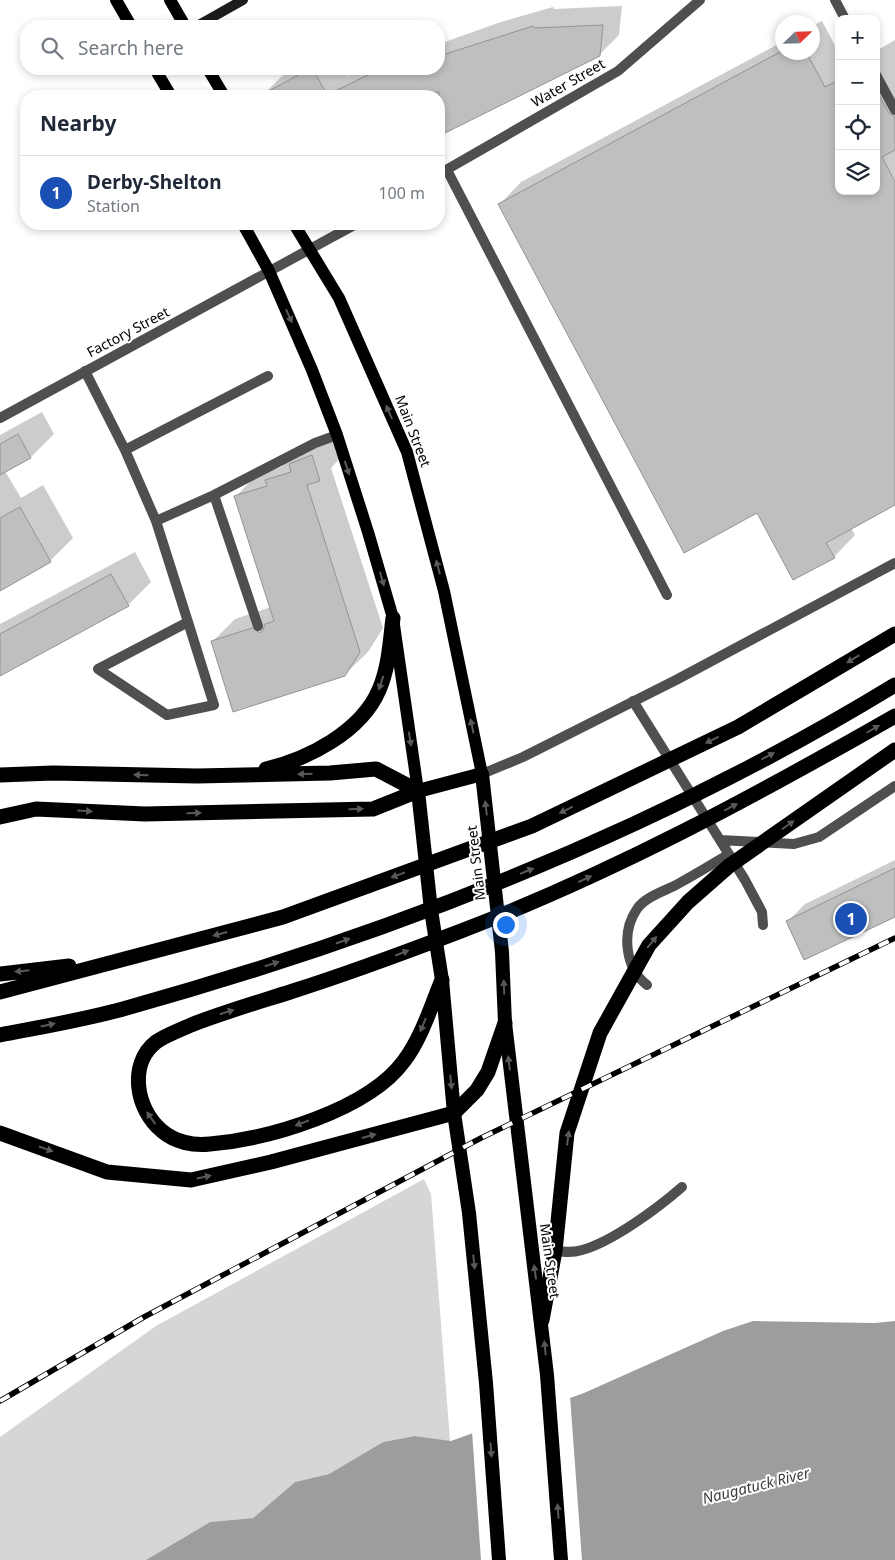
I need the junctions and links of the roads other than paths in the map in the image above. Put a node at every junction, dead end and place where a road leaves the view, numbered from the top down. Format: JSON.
{"nodes":[{"id":1,"x":116,"y":0,"type":"edge"},
{"id":2,"x":170,"y":0,"type":"edge"},
{"id":3,"x":243,"y":0,"type":"edge"},
{"id":4,"x":700,"y":0,"type":"edge"},
{"id":5,"x":835,"y":0,"type":"edge"},
{"id":6,"x":844,"y":15,"type":"edge"},
{"id":7,"x":128,"y":20,"type":"edge"},
{"id":8,"x":181,"y":20,"type":"edge"},
{"id":9,"x":208,"y":20,"type":"edge"},
{"id":10,"x":159,"y":75,"type":"edge"},
{"id":11,"x":212,"y":75,"type":"edge"},
{"id":12,"x":880,"y":82,"type":"edge"},
{"id":13,"x":167,"y":90,"type":"edge"},
{"id":14,"x":220,"y":90,"type":"edge"},
{"id":15,"x":895,"y":110,"type":"edge"},
{"id":16,"x":445,"y":171,"type":"edge"},
{"id":17,"x":445,"y":176,"type":"edge"},
{"id":18,"x":246,"y":230,"type":"edge"},
{"id":19,"x":298,"y":230,"type":"edge"},
{"id":20,"x":345,"y":230,"type":"edge"},
{"id":21,"x":310,"y":250,"type":"junction"},
{"id":22,"x":269,"y":272,"type":"junction"},
{"id":23,"x":85,"y":371,"type":"junction"},
{"id":24,"x":268,"y":376,"type":"dead end"},
{"id":25,"x":0,"y":418,"type":"edge"},
{"id":26,"x":337,"y":435,"type":"junction"},
{"id":27,"x":125,"y":450,"type":"junction"},
{"id":28,"x":214,"y":495,"type":"junction"},
{"id":29,"x":156,"y":521,"type":"junction"},
{"id":30,"x":895,"y":563,"type":"edge"},
{"id":31,"x":667,"y":595,"type":"dead end"},
{"id":32,"x":393,"y":618,"type":"junction"},
{"id":33,"x":188,"y":622,"type":"junction"},
{"id":34,"x":258,"y":626,"type":"dead end"},
{"id":35,"x":895,"y":634,"type":"edge"},
{"id":36,"x":895,"y":685,"type":"edge"},
{"id":37,"x":633,"y":701,"type":"junction"},
{"id":38,"x":895,"y":716,"type":"edge"},
{"id":39,"x":895,"y":750,"type":"edge"},
{"id":40,"x":242,"y":774,"type":"junction"},
{"id":41,"x":482,"y":774,"type":"junction"},
{"id":42,"x":0,"y":776,"type":"edge"},
{"id":43,"x":895,"y":786,"type":"edge"},
{"id":44,"x":418,"y":791,"type":"junction"},
{"id":45,"x":0,"y":817,"type":"edge"},
{"id":46,"x":720,"y":840,"type":"junction"},
{"id":47,"x":729,"y":854,"type":"junction"},
{"id":48,"x":763,"y":925,"type":"dead end"},
{"id":49,"x":123,"y":961,"type":"junction"},
{"id":50,"x":0,"y":974,"type":"edge"},
{"id":51,"x":442,"y":980,"type":"junction"},
{"id":52,"x":647,"y":985,"type":"dead end"},
{"id":53,"x":0,"y":992,"type":"edge"},
{"id":54,"x":505,"y":1023,"type":"junction"},
{"id":55,"x":0,"y":1035,"type":"edge"},
{"id":56,"x":455,"y":1121,"type":"junction"},
{"id":57,"x":0,"y":1134,"type":"edge"},
{"id":58,"x":682,"y":1187,"type":"dead end"},
{"id":59,"x":555,"y":1251,"type":"junction"},
{"id":60,"x":542,"y":1320,"type":"junction"},
{"id":61,"x":499,"y":1560,"type":"edge"},
{"id":62,"x":561,"y":1560,"type":"edge"}],
"edges":[{"from":1,"to":7,"type":"main road"},
{"from":2,"to":8,"type":"main road"},
{"from":3,"to":9,"type":"main road"},
{"from":4,"to":16,"type":"street","name":"Water Street"},
{"from":5,"to":6,"type":"street"},
{"from":10,"to":13,"type":"main road"},
{"from":11,"to":14,"type":"main road"},
{"from":12,"to":15,"type":"street"},
{"from":17,"to":31,"type":"street"},
{"from":18,"to":22,"type":"main road"},
{"from":19,"to":21,"type":"main road","name":"Main Street"},
{"from":20,"to":21,"type":"street"},
{"from":21,"to":22,"type":"street"},
{"from":41,"to":21,"type":"main road","name":"Main Street","one_way":true},
{"from":22,"to":23,"type":"street","name":"Factory Street"},
{"from":22,"to":26,"type":"main road","one_way":true},
{"from":23,"to":25,"type":"street","name":"Factory Street"},
{"from":23,"to":27,"type":"street"},
{"from":24,"to":27,"type":"street"},
{"from":26,"to":28,"type":"street"},
{"from":26,"to":32,"type":"main road","one_way":true},
{"from":27,"to":29,"type":"street"},
{"from":28,"to":29,"type":"street"},
{"from":28,"to":34,"type":"street"},
{"from":29,"to":33,"type":"street"},
{"from":30,"to":37,"type":"street"},
{"from":32,"to":40,"type":"highway","one_way":true},
{"from":32,"to":44,"type":"main road","one_way":true},
{"from":33,"to":33,"type":"street"},
{"from":35,"to":49,"type":"highway","one_way":true},
{"from":55,"to":36,"type":"highway","one_way":true},
{"from":37,"to":41,"type":"street"},
{"from":37,"to":46,"type":"street"},
{"from":51,"to":38,"type":"highway","one_way":true},
{"from":59,"to":39,"type":"highway","one_way":true},
{"from":40,"to":42,"type":"highway","one_way":true},
{"from":44,"to":40,"type":"highway","one_way":true},
{"from":41,"to":44,"type":"highway"},
{"from":54,"to":41,"type":"highway","name":"Main Street","one_way":true},
{"from":43,"to":46,"type":"street"},
{"from":45,"to":44,"type":"highway","one_way":true},
{"from":44,"to":51,"type":"highway"},
{"from":46,"to":47,"type":"street"},
{"from":47,"to":48,"type":"street"},
{"from":47,"to":52,"type":"street"},
{"from":49,"to":50,"type":"highway","one_way":true},
{"from":49,"to":53,"type":"highway"},
{"from":51,"to":56,"type":"highway","one_way":true},
{"from":54,"to":56,"type":"highway"},
{"from":60,"to":54,"type":"highway","name":"Main Street","one_way":true},
{"from":57,"to":56,"type":"highway","one_way":true},
{"from":56,"to":61,"type":"highway","one_way":true},
{"from":58,"to":59,"type":"street"},
{"from":59,"to":60,"type":"highway"},
{"from":62,"to":60,"type":"highway","name":"Main Street","one_way":true}]}
